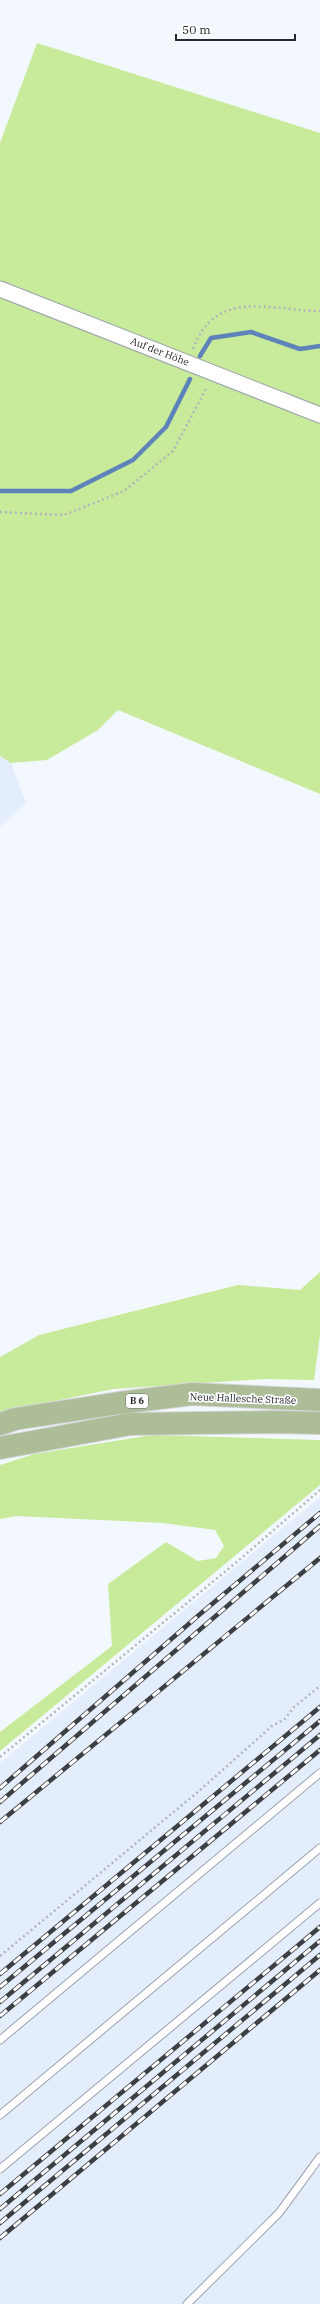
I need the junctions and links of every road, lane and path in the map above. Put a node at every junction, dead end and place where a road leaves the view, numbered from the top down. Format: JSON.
{"nodes":[{"id":1,"x":0,"y":289,"type":"edge"},
{"id":2,"x":320,"y":311,"type":"edge"},
{"id":3,"x":188,"y":362,"type":"junction"},
{"id":4,"x":215,"y":372,"type":"junction"},
{"id":5,"x":320,"y":415,"type":"edge"},
{"id":6,"x":0,"y":512,"type":"edge"},
{"id":7,"x":320,"y":1400,"type":"edge"},
{"id":8,"x":320,"y":1423,"type":"edge"},
{"id":9,"x":0,"y":1424,"type":"edge"},
{"id":10,"x":0,"y":1448,"type":"edge"},
{"id":11,"x":320,"y":1490,"type":"edge"},
{"id":12,"x":320,"y":1686,"type":"edge"},
{"id":13,"x":0,"y":1757,"type":"edge"},
{"id":14,"x":320,"y":1773,"type":"edge"},
{"id":15,"x":320,"y":1848,"type":"edge"},
{"id":16,"x":320,"y":1903,"type":"edge"},
{"id":17,"x":0,"y":1956,"type":"edge"},
{"id":18,"x":0,"y":2040,"type":"edge"},
{"id":19,"x":0,"y":2115,"type":"edge"},
{"id":20,"x":320,"y":2158,"type":"edge"},
{"id":21,"x":0,"y":2170,"type":"edge"},
{"id":22,"x":187,"y":2304,"type":"edge"}],
"edges":[{"from":1,"to":3,"type":"street","name":"Auf der Höhe"},
{"from":2,"to":3,"type":"path"},
{"from":3,"to":4,"type":"street","name":"Auf der Höhe"},
{"from":4,"to":5,"type":"street","name":"Auf der Höhe"},
{"from":4,"to":6,"type":"path"},
{"from":7,"to":9,"type":"main road","name":"Neue Hallesche Straße","number":"B 6"},
{"from":8,"to":10,"type":"main road"},
{"from":11,"to":13,"type":"path"},
{"from":12,"to":17,"type":"path"},
{"from":14,"to":18,"type":"lane"},
{"from":15,"to":19,"type":"lane"},
{"from":16,"to":21,"type":"lane"},
{"from":20,"to":22,"type":"lane"}]}
